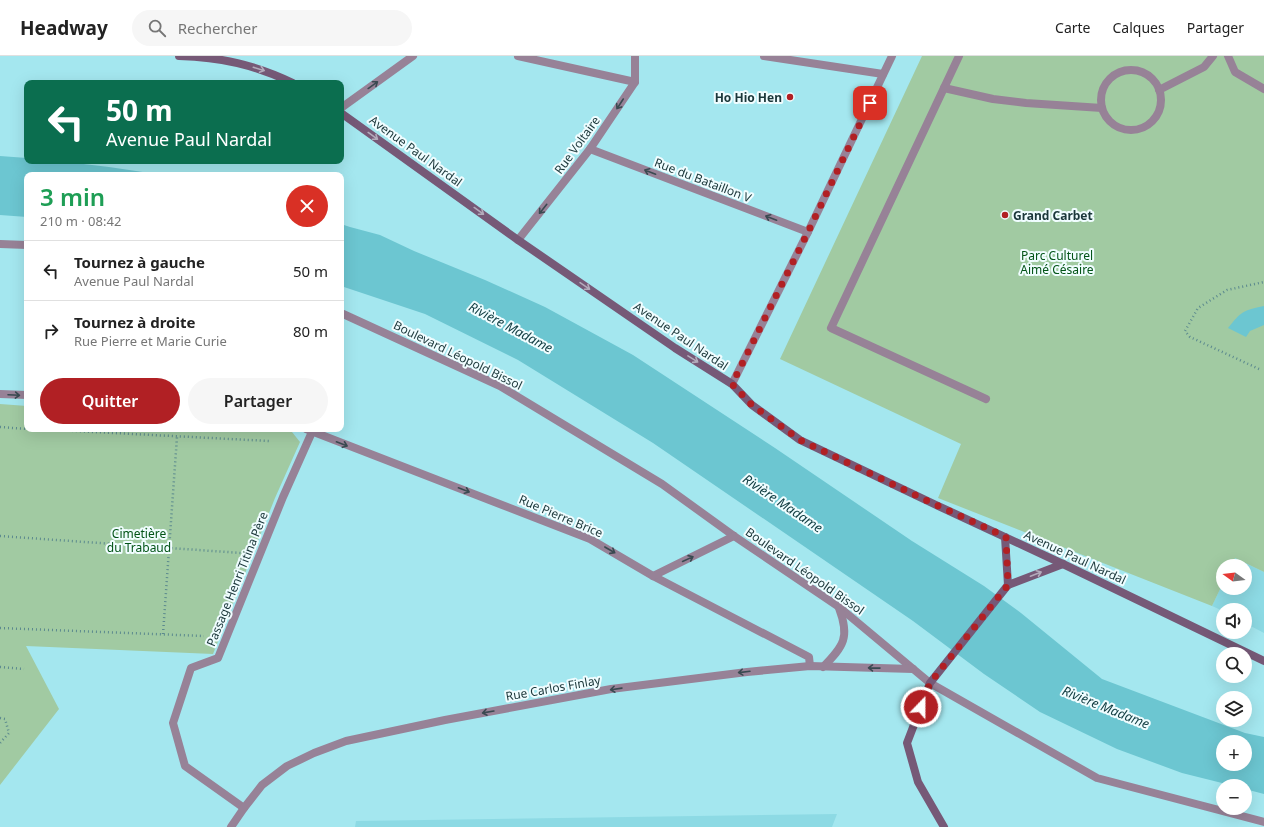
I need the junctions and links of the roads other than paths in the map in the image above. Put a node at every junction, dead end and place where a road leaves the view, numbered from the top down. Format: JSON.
{"nodes":[{"id":1,"x":179,"y":56,"type":"edge"},
{"id":2,"x":412,"y":56,"type":"edge"},
{"id":3,"x":518,"y":56,"type":"edge"},
{"id":4,"x":635,"y":56,"type":"edge"},
{"id":5,"x":764,"y":56,"type":"edge"},
{"id":6,"x":892,"y":56,"type":"edge"},
{"id":7,"x":959,"y":56,"type":"edge"},
{"id":8,"x":1213,"y":56,"type":"edge"},
{"id":9,"x":1228,"y":56,"type":"edge"},
{"id":10,"x":884,"y":74,"type":"junction"},
{"id":11,"x":287,"y":80,"type":"edge"},
{"id":12,"x":635,"y":82,"type":"junction"},
{"id":13,"x":944,"y":88,"type":"junction"},
{"id":14,"x":1264,"y":89,"type":"edge"},
{"id":15,"x":1159,"y":90,"type":"junction"},
{"id":16,"x":344,"y":106,"type":"edge"},
{"id":17,"x":1102,"y":108,"type":"junction"},
{"id":18,"x":344,"y":115,"type":"edge"},
{"id":19,"x":590,"y":149,"type":"junction"},
{"id":20,"x":808,"y":232,"type":"junction"},
{"id":21,"x":518,"y":240,"type":"junction"},
{"id":22,"x":0,"y":244,"type":"edge"},
{"id":23,"x":24,"y":245,"type":"edge"},
{"id":24,"x":344,"y":314,"type":"edge"},
{"id":25,"x":732,"y":384,"type":"junction"},
{"id":26,"x":0,"y":394,"type":"edge"},
{"id":27,"x":24,"y":395,"type":"edge"},
{"id":28,"x":986,"y":399,"type":"dead end"},
{"id":29,"x":308,"y":432,"type":"edge"},
{"id":30,"x":314,"y":432,"type":"edge"},
{"id":31,"x":734,"y":536,"type":"junction"},
{"id":32,"x":1006,"y":537,"type":"junction"},
{"id":33,"x":1063,"y":564,"type":"junction"},
{"id":34,"x":653,"y":576,"type":"junction"},
{"id":35,"x":1008,"y":585,"type":"junction"},
{"id":36,"x":839,"y":607,"type":"junction"},
{"id":37,"x":1264,"y":661,"type":"edge"},
{"id":38,"x":810,"y":666,"type":"junction"},
{"id":39,"x":824,"y":667,"type":"junction"},
{"id":40,"x":913,"y":669,"type":"junction"},
{"id":41,"x":930,"y":683,"type":"junction"},
{"id":42,"x":244,"y":808,"type":"junction"},
{"id":43,"x":1264,"y":822,"type":"edge"},
{"id":44,"x":231,"y":827,"type":"edge"},
{"id":45,"x":944,"y":827,"type":"edge"}],
"edges":[{"from":1,"to":11,"type":"main road","one_way":true},
{"from":16,"to":2,"type":"street","one_way":true},
{"from":3,"to":12,"type":"street"},
{"from":4,"to":12,"type":"street"},
{"from":5,"to":10,"type":"street"},
{"from":6,"to":10,"type":"street"},
{"from":7,"to":13,"type":"street"},
{"from":8,"to":15,"type":"street"},
{"from":9,"to":14,"type":"street"},
{"from":10,"to":20,"type":"street"},
{"from":12,"to":19,"type":"street","name":"Rue Voltaire","one_way":true},
{"from":13,"to":17,"type":"street"},
{"from":13,"to":28,"type":"street"},
{"from":15,"to":17,"type":"street"},
{"from":15,"to":17,"type":"street"},
{"from":18,"to":21,"type":"main road","name":"Avenue Paul Nardal","one_way":true},
{"from":20,"to":19,"type":"street","name":"Rue du Bataillon V","one_way":true},
{"from":19,"to":21,"type":"street","name":"Rue Voltaire","one_way":true},
{"from":20,"to":25,"type":"street"},
{"from":21,"to":25,"type":"main road","name":"Avenue Paul Nardal","one_way":true},
{"from":22,"to":23,"type":"street"},
{"from":24,"to":31,"type":"street","name":"Boulevard Léopold Bissol"},
{"from":25,"to":32,"type":"main road","name":"Avenue Paul Nardal"},
{"from":26,"to":27,"type":"street","one_way":true},
{"from":29,"to":42,"type":"street","name":"Passage Henri Titina Père"},
{"from":30,"to":34,"type":"street","name":"Rue Pierre Brice","one_way":true},
{"from":34,"to":31,"type":"street","one_way":true},
{"from":31,"to":36,"type":"street","name":"Boulevard Léopold Bissol"},
{"from":32,"to":33,"type":"main road","name":"Avenue Paul Nardal"},
{"from":32,"to":35,"type":"main road"},
{"from":35,"to":33,"type":"main road","one_way":true},
{"from":33,"to":37,"type":"main road","name":"Avenue Paul Nardal"},
{"from":34,"to":38,"type":"street","name":"Rue Pierre Brice"},
{"from":35,"to":41,"type":"main road"},
{"from":36,"to":39,"type":"street"},
{"from":36,"to":40,"type":"street","name":"Boulevard Léopold Bissol"},
{"from":38,"to":39,"type":"street","name":"Rue Carlos Finlay"},
{"from":38,"to":42,"type":"street","name":"Rue Carlos Finlay","one_way":true},
{"from":40,"to":39,"type":"street","name":"Rue Carlos Finlay","one_way":true},
{"from":40,"to":41,"type":"street","name":"Boulevard Léopold Bissol"},
{"from":41,"to":43,"type":"street","name":"Boulevard Léopold Bissol"},
{"from":41,"to":45,"type":"main road"},
{"from":42,"to":44,"type":"street","name":"Rue Carlos Finlay"}]}
